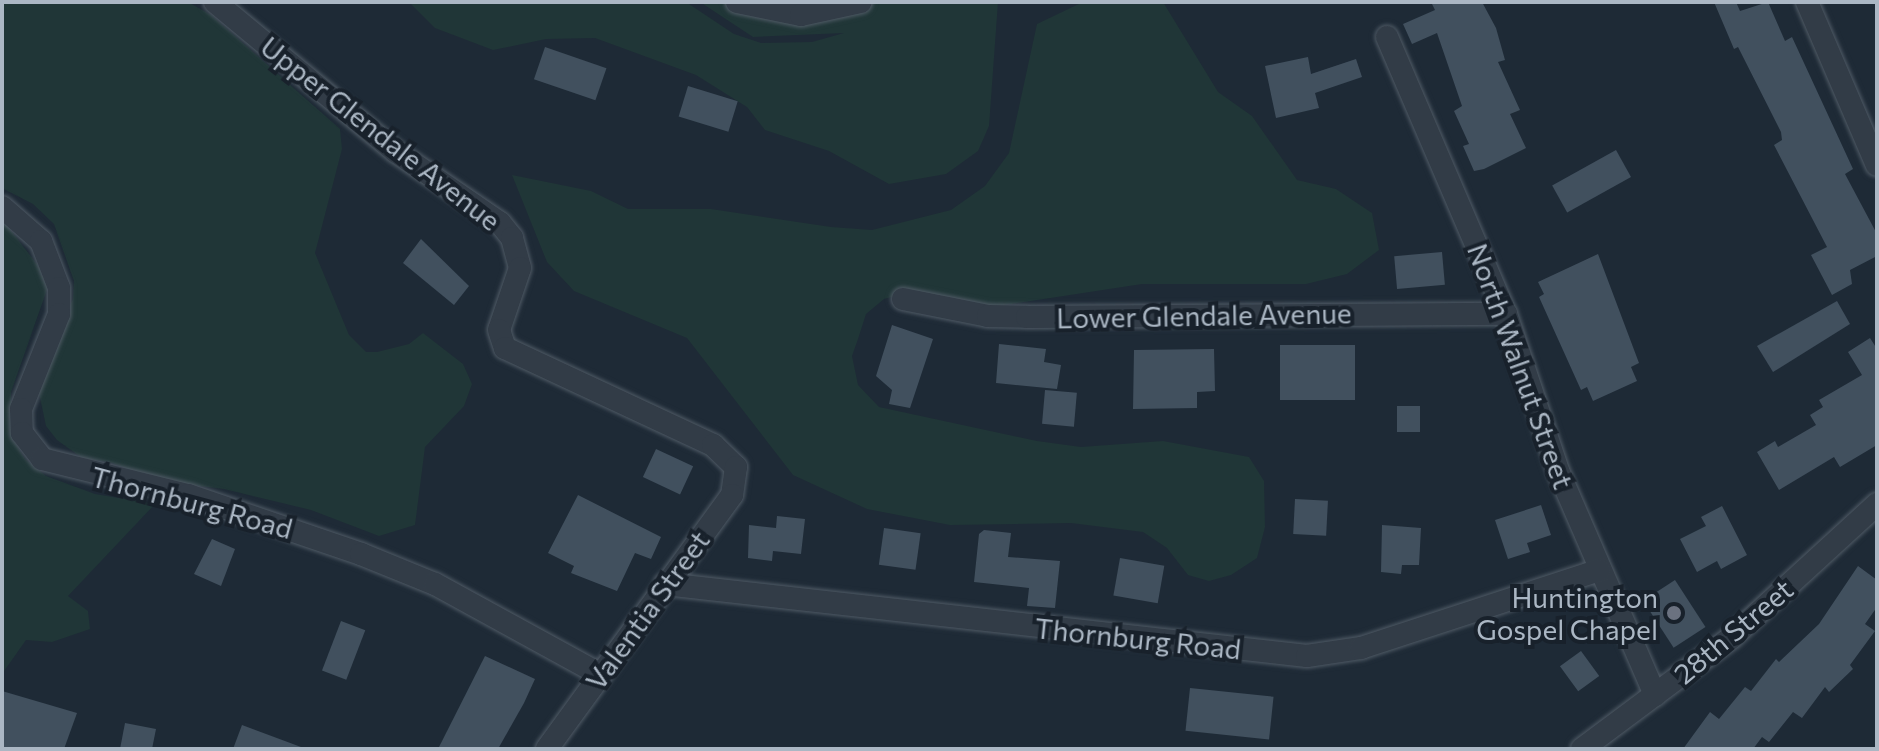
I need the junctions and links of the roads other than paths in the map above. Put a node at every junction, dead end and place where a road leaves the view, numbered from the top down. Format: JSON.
{"nodes":[{"id":1,"x":215,"y":2,"type":"edge"},
{"id":2,"x":737,"y":2,"type":"edge"},
{"id":3,"x":861,"y":2,"type":"edge"},
{"id":4,"x":1807,"y":2,"type":"edge"},
{"id":5,"x":1387,"y":37,"type":"dead end"},
{"id":6,"x":1877,"y":165,"type":"edge"},
{"id":7,"x":2,"y":207,"type":"edge"},
{"id":8,"x":903,"y":299,"type":"dead end"},
{"id":9,"x":1506,"y":314,"type":"junction"},
{"id":10,"x":736,"y":467,"type":"joint"},
{"id":11,"x":1877,"y":504,"type":"edge"},
{"id":12,"x":1600,"y":570,"type":"junction"},
{"id":13,"x":665,"y":584,"type":"junction"},
{"id":14,"x":601,"y":675,"type":"junction"},
{"id":15,"x":1655,"y":695,"type":"junction"},
{"id":16,"x":547,"y":749,"type":"edge"},
{"id":17,"x":1582,"y":749,"type":"edge"}],
"edges":[{"from":1,"to":10,"type":"street","name":"Upper Glendale Avenue"},
{"from":2,"to":3,"type":"street"},
{"from":4,"to":6,"type":"street"},
{"from":5,"to":9,"type":"street","name":"North Walnut Street"},
{"from":7,"to":14,"type":"street","name":"Thornburg Road"},
{"from":8,"to":9,"type":"street","name":"Lower Glendale Avenue"},
{"from":9,"to":12,"type":"street","name":"North Walnut Street"},
{"from":10,"to":13,"type":"street","name":"Valentia Street"},
{"from":11,"to":15,"type":"street","name":"28th Street"},
{"from":12,"to":13,"type":"street","name":"Thornburg Road"},
{"from":12,"to":15,"type":"street","name":"North Walnut Street"},
{"from":13,"to":14,"type":"street","name":"Valentia Street"},
{"from":14,"to":16,"type":"street","name":"Valentia Street"},
{"from":15,"to":17,"type":"street","name":"28th Street"}]}
